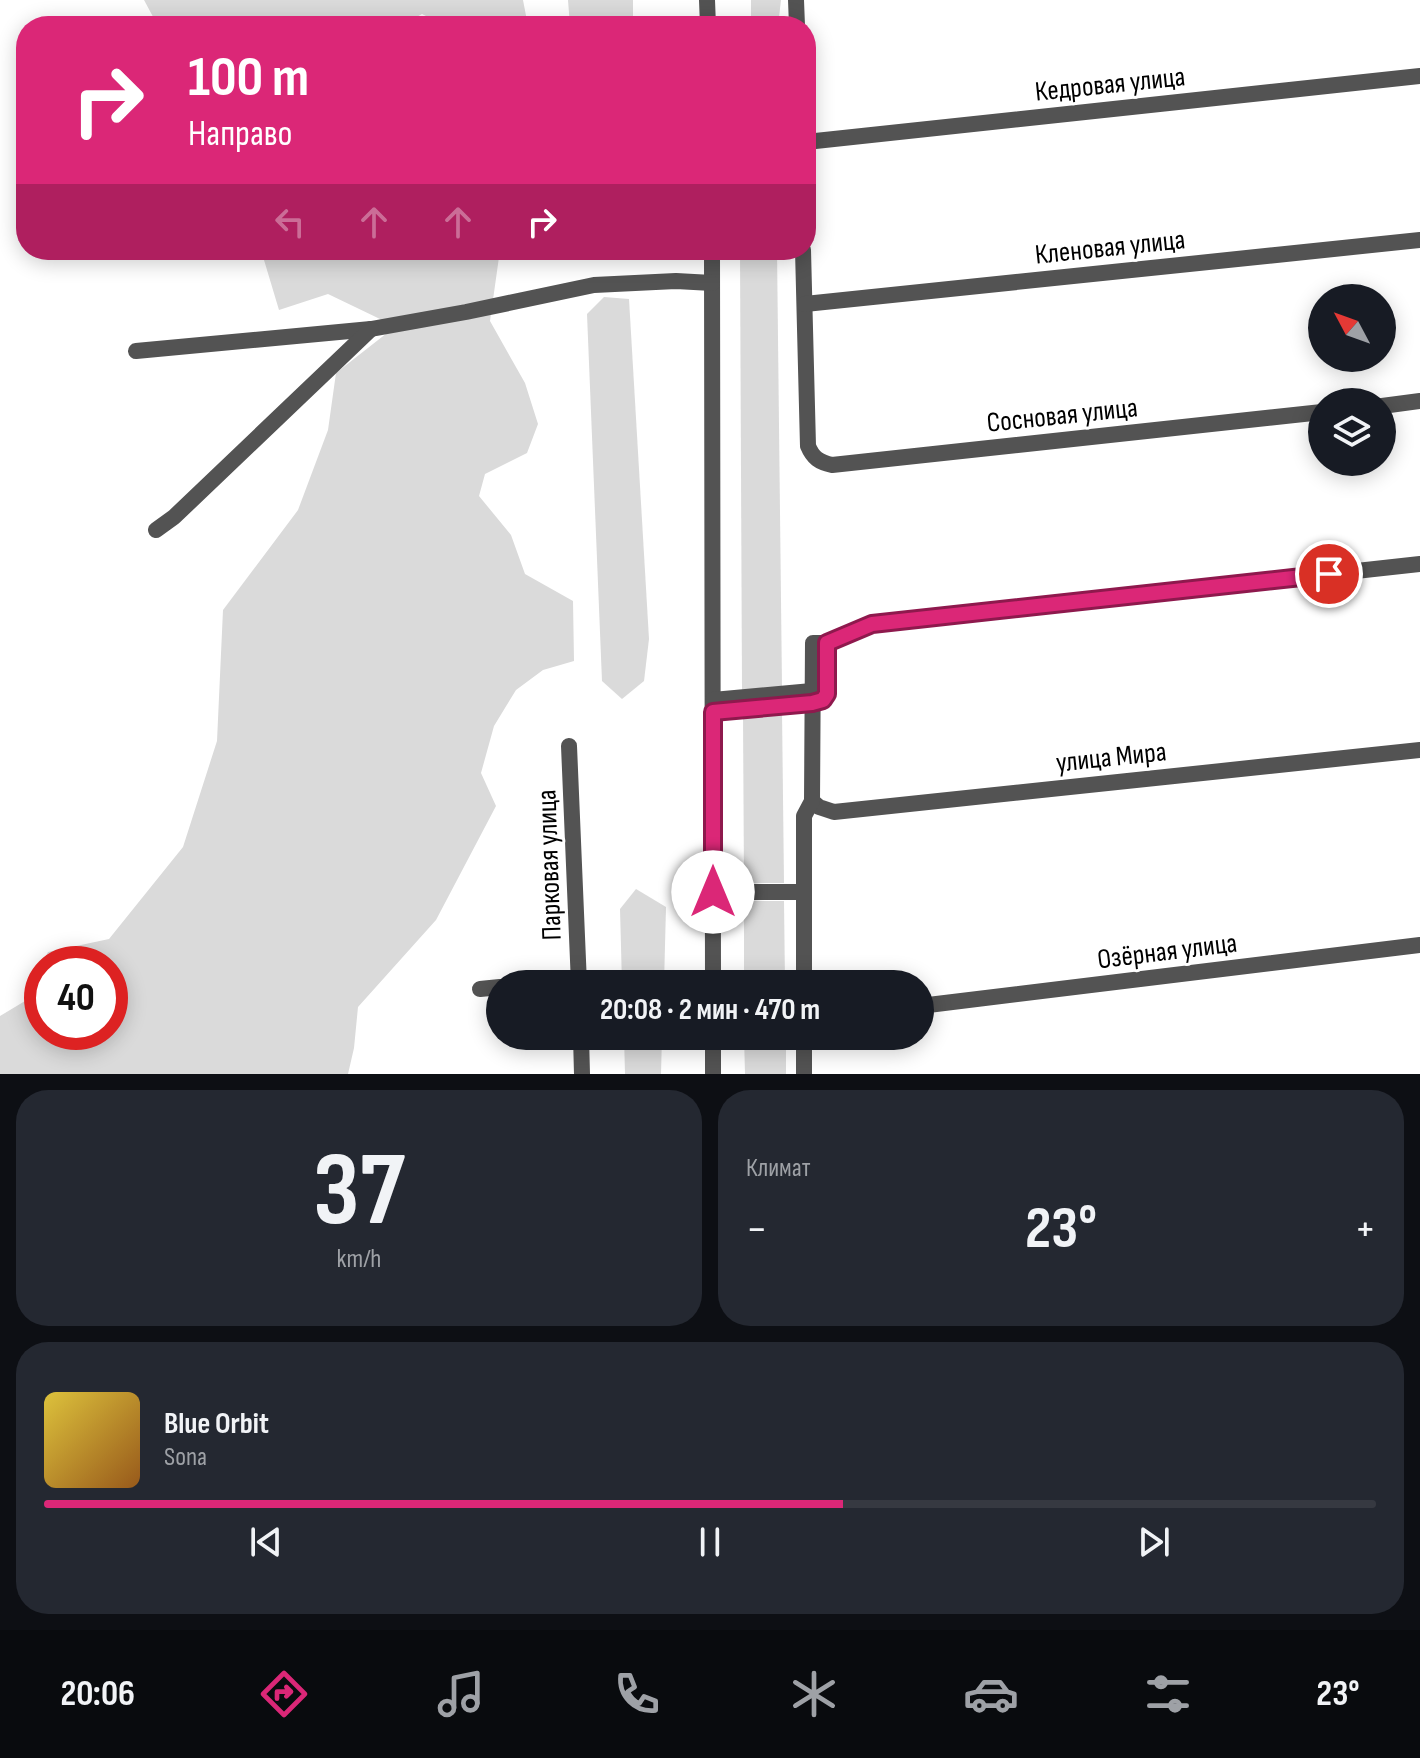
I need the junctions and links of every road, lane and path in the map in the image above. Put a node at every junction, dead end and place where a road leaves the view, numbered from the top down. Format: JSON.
{"nodes":[{"id":1,"x":1420,"y":76,"type":"edge"},
{"id":2,"x":816,"y":141,"type":"edge"},
{"id":3,"x":1420,"y":240,"type":"edge"},
{"id":4,"x":712,"y":260,"type":"edge"},
{"id":5,"x":803,"y":260,"type":"edge"},
{"id":6,"x":712,"y":283,"type":"junction"},
{"id":7,"x":805,"y":304,"type":"junction"},
{"id":8,"x":371,"y":329,"type":"junction"},
{"id":9,"x":136,"y":351,"type":"dead end"},
{"id":10,"x":1420,"y":401,"type":"edge"},
{"id":11,"x":1396,"y":404,"type":"edge"},
{"id":12,"x":1308,"y":414,"type":"edge"},
{"id":13,"x":156,"y":530,"type":"dead end"},
{"id":14,"x":1420,"y":564,"type":"edge"},
{"id":15,"x":812,"y":697,"type":"junction"},
{"id":16,"x":713,"y":706,"type":"junction"},
{"id":17,"x":569,"y":746,"type":"dead end"},
{"id":18,"x":1420,"y":750,"type":"edge"},
{"id":19,"x":812,"y":801,"type":"junction"},
{"id":20,"x":713,"y":892,"type":"junction"},
{"id":21,"x":804,"y":892,"type":"junction"},
{"id":22,"x":1420,"y":945,"type":"edge"},
{"id":23,"x":578,"y":970,"type":"edge"},
{"id":24,"x":713,"y":970,"type":"edge"},
{"id":25,"x":804,"y":970,"type":"edge"},
{"id":26,"x":486,"y":988,"type":"edge"},
{"id":27,"x":480,"y":989,"type":"dead end"},
{"id":28,"x":934,"y":1004,"type":"edge"},
{"id":29,"x":581,"y":1050,"type":"edge"},
{"id":30,"x":713,"y":1050,"type":"edge"},
{"id":31,"x":804,"y":1050,"type":"edge"},
{"id":32,"x":582,"y":1074,"type":"edge"},
{"id":33,"x":713,"y":1074,"type":"edge"},
{"id":34,"x":804,"y":1074,"type":"edge"}],
"edges":[{"from":1,"to":2,"type":"street","name":"Кедровая улица"},
{"from":3,"to":7,"type":"street","name":"Кленовая улица"},
{"from":4,"to":6,"type":"street"},
{"from":5,"to":7,"type":"street"},
{"from":6,"to":8,"type":"street"},
{"from":6,"to":16,"type":"street"},
{"from":7,"to":12,"type":"street","name":"Сосновая улица"},
{"from":8,"to":9,"type":"street"},
{"from":8,"to":13,"type":"street"},
{"from":10,"to":11,"type":"street"},
{"from":14,"to":15,"type":"street"},
{"from":15,"to":16,"type":"street"},
{"from":15,"to":19,"type":"street"},
{"from":16,"to":20,"type":"street"},
{"from":17,"to":23,"type":"street","name":"Парковая улица"},
{"from":18,"to":19,"type":"street","name":"улица Мира"},
{"from":19,"to":21,"type":"street"},
{"from":20,"to":21,"type":"street"},
{"from":20,"to":24,"type":"street"},
{"from":21,"to":25,"type":"street"},
{"from":22,"to":28,"type":"street","name":"Озёрная улица"},
{"from":26,"to":27,"type":"street"},
{"from":29,"to":32,"type":"street"},
{"from":30,"to":33,"type":"street"},
{"from":31,"to":34,"type":"street"}]}
